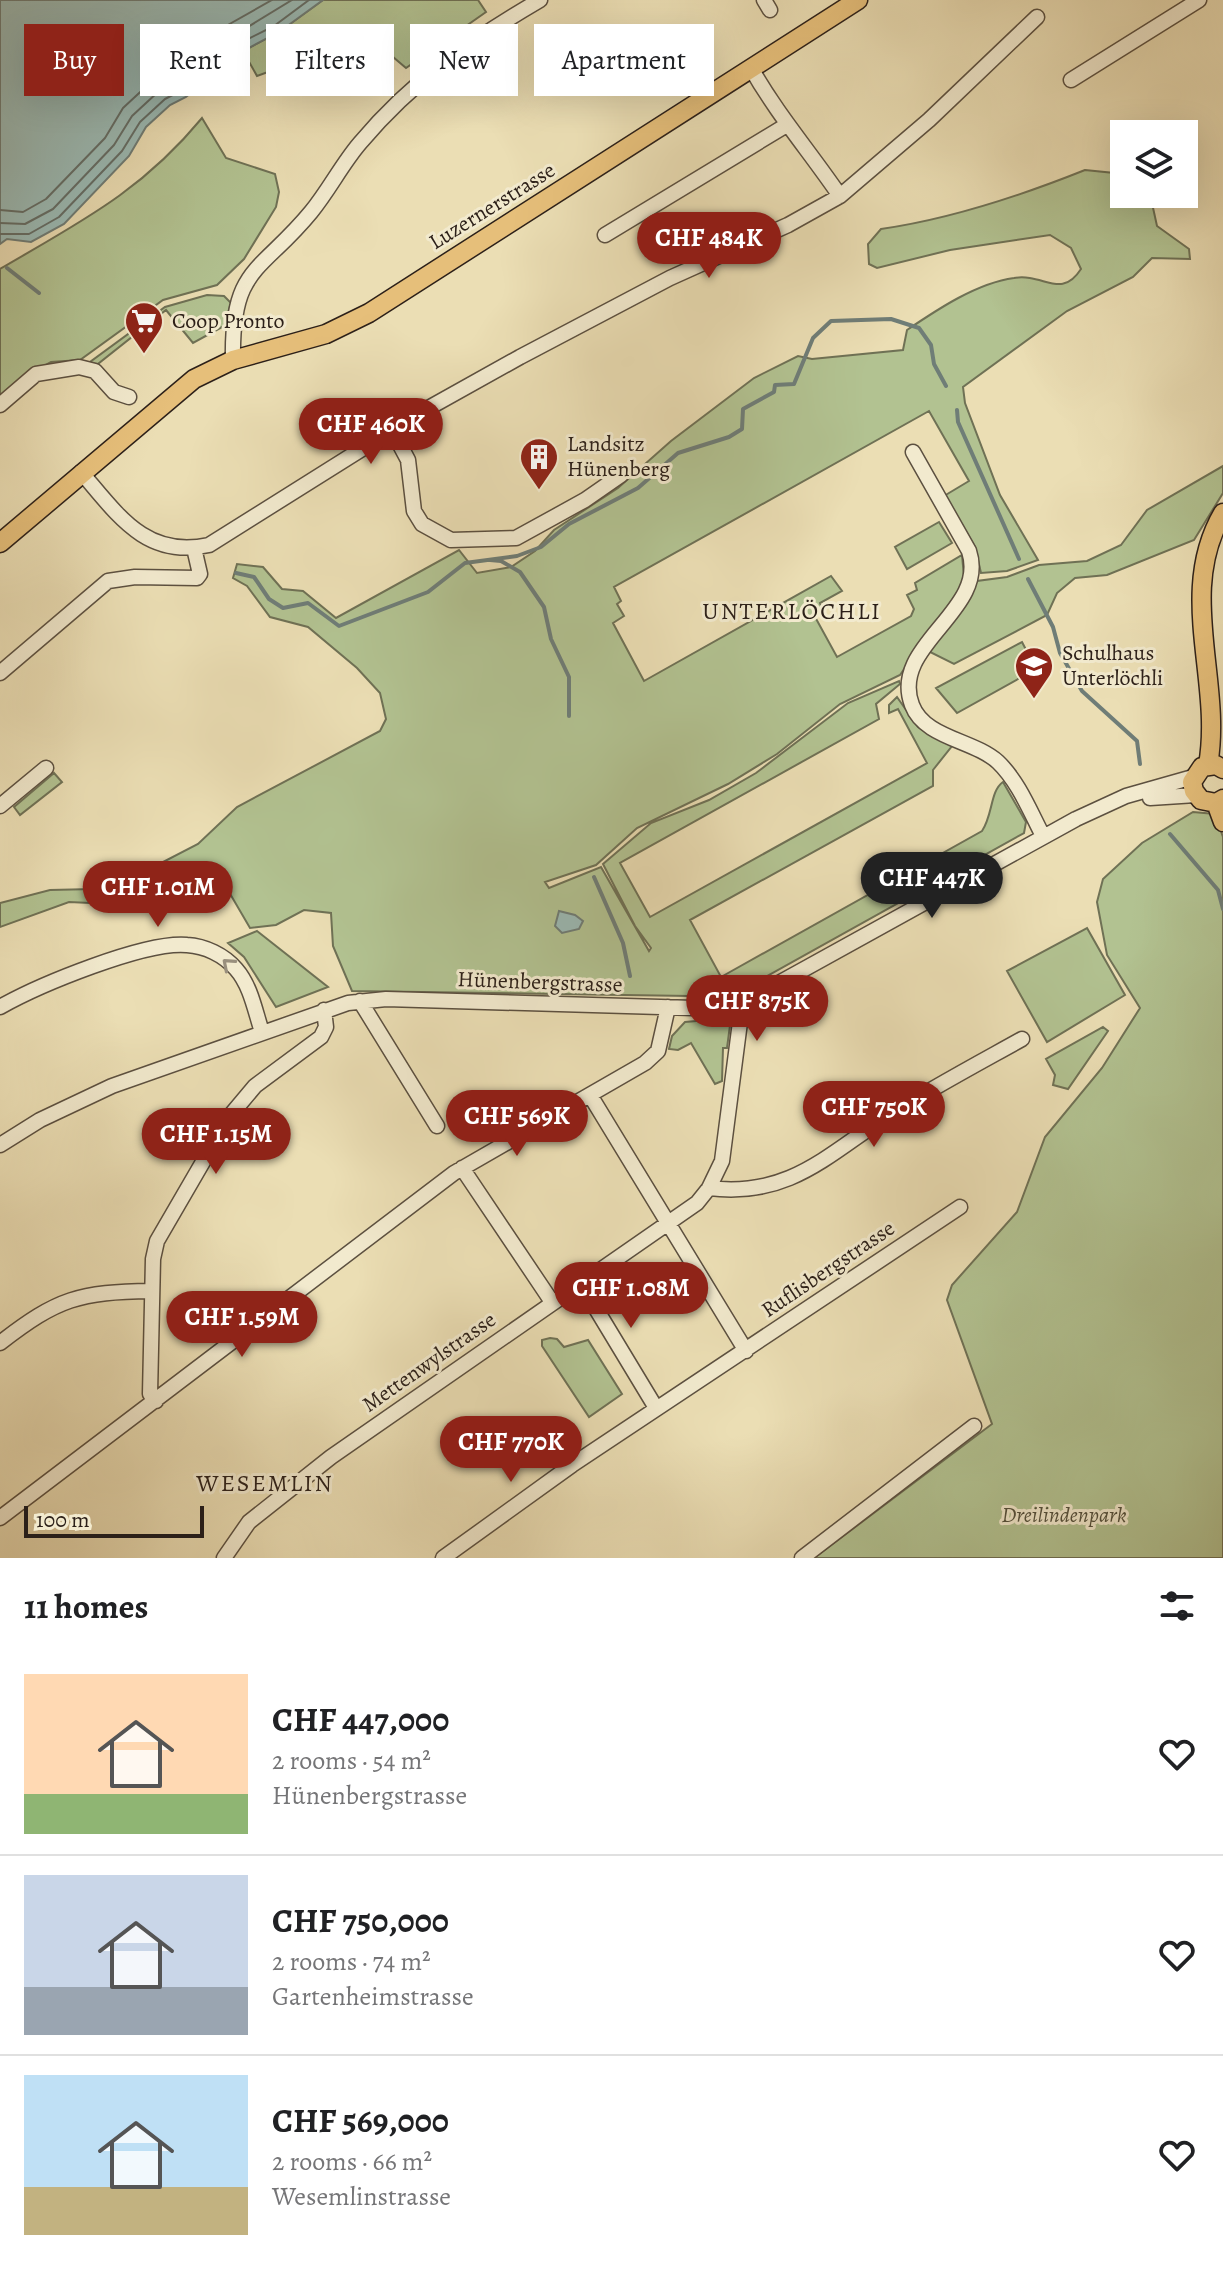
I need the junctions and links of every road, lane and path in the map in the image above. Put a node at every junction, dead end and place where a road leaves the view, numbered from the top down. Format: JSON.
{"nodes":[{"id":1,"x":540,"y":0,"type":"edge"},
{"id":2,"x":858,"y":0,"type":"edge"},
{"id":3,"x":1199,"y":0,"type":"edge"},
{"id":4,"x":1037,"y":17,"type":"dead end"},
{"id":5,"x":751,"y":68,"type":"junction"},
{"id":6,"x":1071,"y":80,"type":"dead end"},
{"id":7,"x":785,"y":126,"type":"junction"},
{"id":8,"x":840,"y":196,"type":"junction"},
{"id":9,"x":605,"y":235,"type":"dead end"},
{"id":10,"x":233,"y":360,"type":"junction"},
{"id":11,"x":129,"y":397,"type":"dead end"},
{"id":12,"x":0,"y":405,"type":"edge"},
{"id":13,"x":392,"y":430,"type":"junction"},
{"id":14,"x":913,"y":452,"type":"dead end"},
{"id":15,"x":81,"y":472,"type":"junction"},
{"id":16,"x":621,"y":475,"type":"dead end"},
{"id":17,"x":1223,"y":513,"type":"edge"},
{"id":18,"x":0,"y":543,"type":"edge"},
{"id":19,"x":194,"y":548,"type":"junction"},
{"id":20,"x":0,"y":673,"type":"edge"},
{"id":21,"x":1216,"y":715,"type":"junction"},
{"id":22,"x":1223,"y":736,"type":"edge"},
{"id":23,"x":1219,"y":767,"type":"edge"},
{"id":24,"x":46,"y":768,"type":"dead end"},
{"id":25,"x":1195,"y":786,"type":"junction"},
{"id":26,"x":1219,"y":801,"type":"edge"},
{"id":27,"x":0,"y":806,"type":"edge"},
{"id":28,"x":1223,"y":822,"type":"edge"},
{"id":29,"x":1043,"y":836,"type":"junction"},
{"id":30,"x":743,"y":999,"type":"junction"},
{"id":31,"x":360,"y":1001,"type":"junction"},
{"id":32,"x":0,"y":1007,"type":"edge"},
{"id":33,"x":668,"y":1007,"type":"junction"},
{"id":34,"x":324,"y":1010,"type":"junction"},
{"id":35,"x":262,"y":1032,"type":"junction"},
{"id":36,"x":1022,"y":1039,"type":"dead end"},
{"id":37,"x":590,"y":1095,"type":"junction"},
{"id":38,"x":437,"y":1126,"type":"dead end"},
{"id":39,"x":0,"y":1145,"type":"edge"},
{"id":40,"x":462,"y":1168,"type":"junction"},
{"id":41,"x":709,"y":1188,"type":"junction"},
{"id":42,"x":960,"y":1207,"type":"dead end"},
{"id":43,"x":667,"y":1226,"type":"junction"},
{"id":44,"x":570,"y":1289,"type":"junction"},
{"id":45,"x":152,"y":1291,"type":"junction"},
{"id":46,"x":552,"y":1302,"type":"junction"},
{"id":47,"x":0,"y":1343,"type":"edge"},
{"id":48,"x":746,"y":1351,"type":"junction"},
{"id":49,"x":156,"y":1401,"type":"junction"},
{"id":50,"x":656,"y":1408,"type":"junction"},
{"id":51,"x":974,"y":1426,"type":"dead end"},
{"id":52,"x":0,"y":1518,"type":"edge"},
{"id":53,"x":224,"y":1558,"type":"edge"},
{"id":54,"x":443,"y":1558,"type":"edge"},
{"id":55,"x":802,"y":1558,"type":"edge"}],
"edges":[{"from":1,"to":10,"type":"street"},
{"from":2,"to":5,"type":"main road","name":"Luzernerstrasse"},
{"from":3,"to":6,"type":"street"},
{"from":4,"to":8,"type":"street"},
{"from":5,"to":7,"type":"street"},
{"from":5,"to":10,"type":"main road","name":"Luzernerstrasse"},
{"from":7,"to":8,"type":"street"},
{"from":7,"to":9,"type":"street"},
{"from":8,"to":13,"type":"street"},
{"from":10,"to":15,"type":"main road","name":"Luzernerstrasse"},
{"from":11,"to":12,"type":"street"},
{"from":13,"to":16,"type":"street"},
{"from":13,"to":19,"type":"street"},
{"from":14,"to":29,"type":"street"},
{"from":15,"to":18,"type":"main road","name":"Luzernerstrasse"},
{"from":15,"to":19,"type":"street"},
{"from":17,"to":21,"type":"main road"},
{"from":19,"to":20,"type":"street"},
{"from":21,"to":22,"type":"main road"},
{"from":21,"to":23,"type":"main road"},
{"from":23,"to":25,"type":"main road"},
{"from":24,"to":27,"type":"street"},
{"from":25,"to":26,"type":"main road"},
{"from":25,"to":29,"type":"street","name":"Hünenbergstrasse"},
{"from":26,"to":28,"type":"main road"},
{"from":29,"to":30,"type":"street","name":"Hünenbergstrasse"},
{"from":30,"to":33,"type":"street","name":"Hünenbergstrasse"},
{"from":30,"to":41,"type":"street","name":"Mettenwylstrasse"},
{"from":31,"to":33,"type":"street","name":"Hünenbergstrasse"},
{"from":31,"to":34,"type":"street","name":"Hünenbergstrasse"},
{"from":31,"to":38,"type":"street"},
{"from":35,"to":32,"type":"street","one_way":true},
{"from":33,"to":37,"type":"street"},
{"from":34,"to":35,"type":"street","name":"Hünenbergstrasse"},
{"from":34,"to":45,"type":"street"},
{"from":35,"to":39,"type":"street","name":"Hünenbergstrasse"},
{"from":36,"to":41,"type":"street"},
{"from":37,"to":40,"type":"street"},
{"from":37,"to":43,"type":"street"},
{"from":40,"to":46,"type":"street"},
{"from":40,"to":49,"type":"street"},
{"from":41,"to":43,"type":"street","name":"Mettenwylstrasse"},
{"from":42,"to":48,"type":"street","name":"Ruflisbergstrasse"},
{"from":43,"to":44,"type":"street","name":"Mettenwylstrasse"},
{"from":43,"to":48,"type":"street"},
{"from":44,"to":46,"type":"street","name":"Mettenwylstrasse"},
{"from":44,"to":50,"type":"street"},
{"from":45,"to":47,"type":"street"},
{"from":45,"to":49,"type":"street"},
{"from":46,"to":53,"type":"street","name":"Mettenwylstrasse"},
{"from":48,"to":50,"type":"street","name":"Ruflisbergstrasse"},
{"from":49,"to":52,"type":"street"},
{"from":50,"to":54,"type":"street","name":"Ruflisbergstrasse"},
{"from":51,"to":55,"type":"street"}]}
